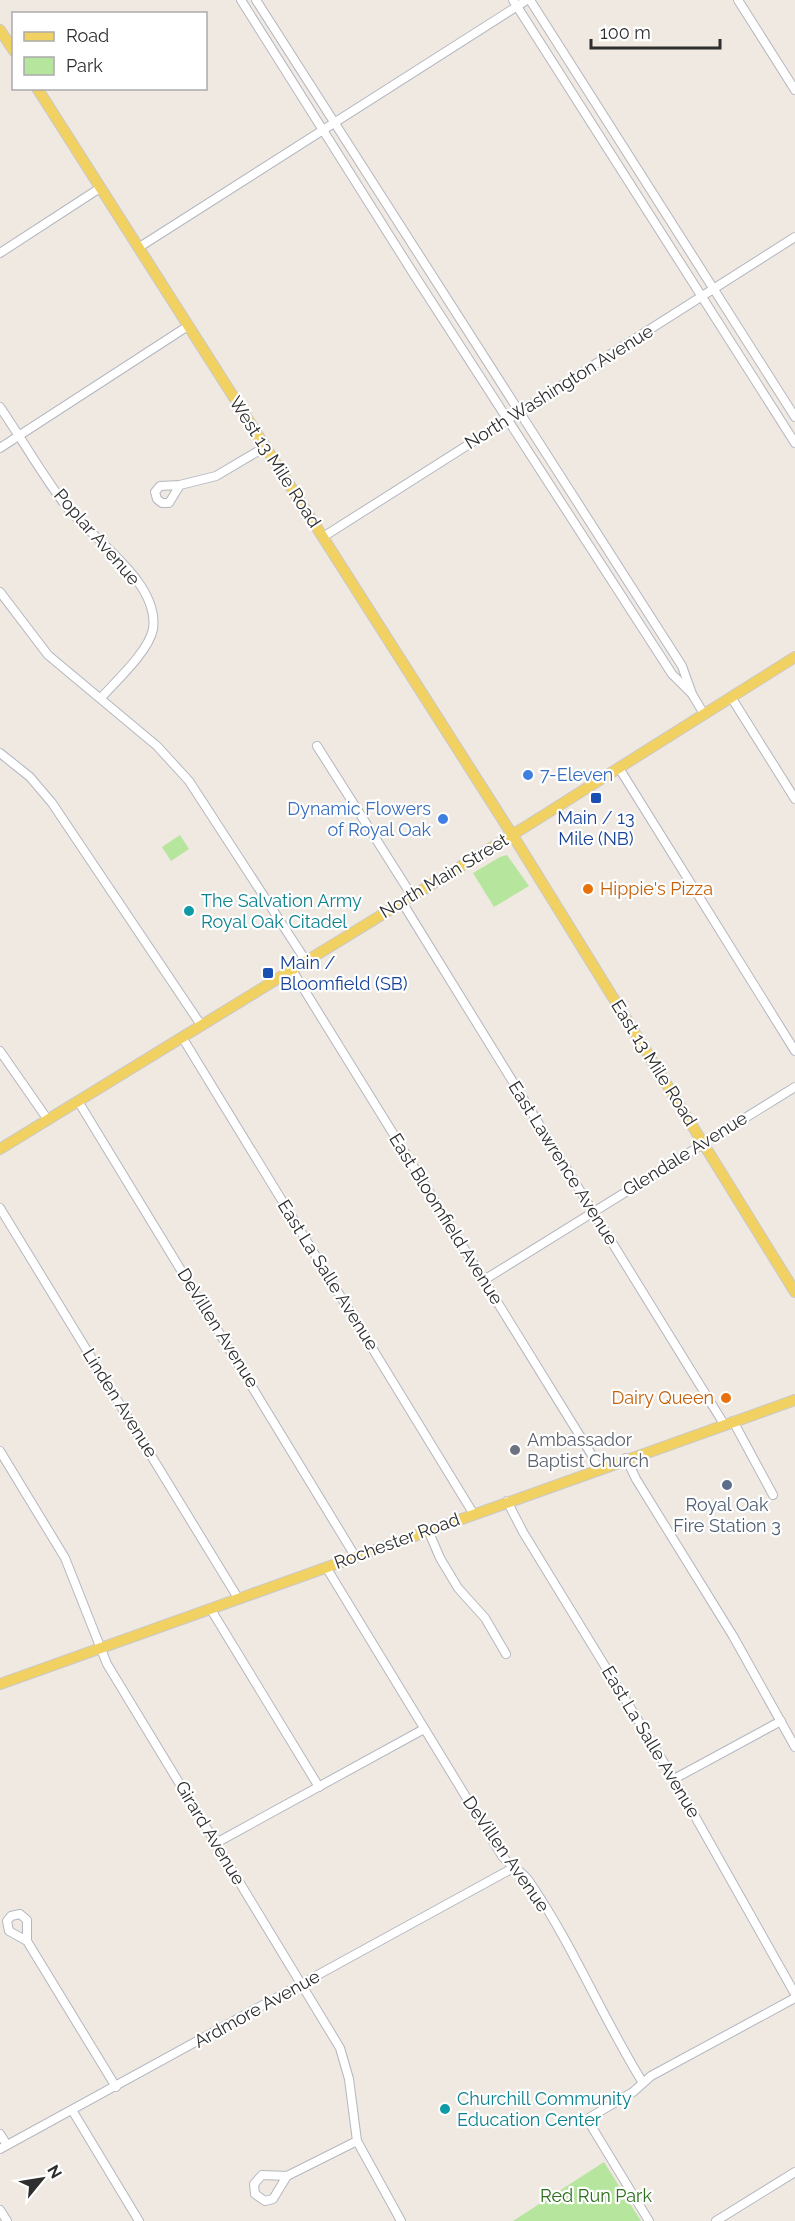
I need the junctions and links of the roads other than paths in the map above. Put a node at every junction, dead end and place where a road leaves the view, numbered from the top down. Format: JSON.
{"nodes":[{"id":1,"x":242,"y":0,"type":"edge"},
{"id":2,"x":256,"y":0,"type":"edge"},
{"id":3,"x":529,"y":0,"type":"edge"},
{"id":4,"x":738,"y":0,"type":"edge"},
{"id":5,"x":515,"y":3,"type":"edge"},
{"id":6,"x":0,"y":30,"type":"edge"},
{"id":7,"x":12,"y":48,"type":"edge"},
{"id":8,"x":38,"y":90,"type":"edge"},
{"id":9,"x":795,"y":90,"type":"edge"},
{"id":10,"x":336,"y":123,"type":"junction"},
{"id":11,"x":324,"y":130,"type":"junction"},
{"id":12,"x":630,"y":153,"type":"junction"},
{"id":13,"x":615,"y":162,"type":"junction"},
{"id":14,"x":100,"y":188,"type":"junction"},
{"id":15,"x":795,"y":237,"type":"edge"},
{"id":16,"x":138,"y":248,"type":"junction"},
{"id":17,"x":0,"y":253,"type":"edge"},
{"id":18,"x":425,"y":266,"type":"junction"},
{"id":19,"x":413,"y":273,"type":"junction"},
{"id":20,"x":713,"y":288,"type":"junction"},
{"id":21,"x":701,"y":295,"type":"junction"},
{"id":22,"x":188,"y":326,"type":"junction"},
{"id":23,"x":0,"y":407,"type":"edge"},
{"id":24,"x":520,"y":412,"type":"junction"},
{"id":25,"x":795,"y":417,"type":"edge"},
{"id":26,"x":509,"y":419,"type":"junction"},
{"id":27,"x":792,"y":432,"type":"edge"},
{"id":28,"x":19,"y":435,"type":"junction"},
{"id":29,"x":795,"y":442,"type":"edge"},
{"id":30,"x":265,"y":447,"type":"junction"},
{"id":31,"x":0,"y":448,"type":"edge"},
{"id":32,"x":180,"y":485,"type":"dead end"},
{"id":33,"x":323,"y":537,"type":"junction"},
{"id":34,"x":606,"y":547,"type":"junction"},
{"id":35,"x":594,"y":555,"type":"junction"},
{"id":36,"x":0,"y":592,"type":"edge"},
{"id":37,"x":795,"y":657,"type":"edge"},
{"id":38,"x":692,"y":694,"type":"junction"},
{"id":39,"x":731,"y":697,"type":"junction"},
{"id":40,"x":101,"y":698,"type":"junction"},
{"id":41,"x":704,"y":714,"type":"junction"},
{"id":42,"x":317,"y":746,"type":"dead end"},
{"id":43,"x":0,"y":753,"type":"edge"},
{"id":44,"x":619,"y":768,"type":"junction"},
{"id":45,"x":795,"y":799,"type":"edge"},
{"id":46,"x":512,"y":835,"type":"junction"},
{"id":47,"x":407,"y":899,"type":"junction"},
{"id":48,"x":306,"y":961,"type":"junction"},
{"id":49,"x":292,"y":970,"type":"junction"},
{"id":50,"x":201,"y":1025,"type":"junction"},
{"id":51,"x":182,"y":1037,"type":"junction"},
{"id":52,"x":0,"y":1051,"type":"edge"},
{"id":53,"x":795,"y":1052,"type":"edge"},
{"id":54,"x":795,"y":1087,"type":"edge"},
{"id":55,"x":78,"y":1101,"type":"junction"},
{"id":56,"x":48,"y":1120,"type":"junction"},
{"id":57,"x":703,"y":1143,"type":"junction"},
{"id":58,"x":0,"y":1149,"type":"edge"},
{"id":59,"x":0,"y":1208,"type":"edge"},
{"id":60,"x":594,"y":1211,"type":"junction"},
{"id":61,"x":484,"y":1280,"type":"junction"},
{"id":62,"x":795,"y":1292,"type":"edge"},
{"id":63,"x":795,"y":1400,"type":"edge"},
{"id":64,"x":728,"y":1422,"type":"junction"},
{"id":65,"x":0,"y":1451,"type":"edge"},
{"id":66,"x":626,"y":1458,"type":"junction"},
{"id":67,"x":597,"y":1468,"type":"junction"},
{"id":68,"x":773,"y":1495,"type":"dead end"},
{"id":69,"x":507,"y":1501,"type":"junction"},
{"id":70,"x":474,"y":1513,"type":"junction"},
{"id":71,"x":428,"y":1530,"type":"junction"},
{"id":72,"x":355,"y":1556,"type":"junction"},
{"id":73,"x":326,"y":1567,"type":"junction"},
{"id":74,"x":238,"y":1598,"type":"junction"},
{"id":75,"x":210,"y":1608,"type":"junction"},
{"id":76,"x":100,"y":1647,"type":"junction"},
{"id":77,"x":507,"y":1654,"type":"dead end"},
{"id":78,"x":0,"y":1684,"type":"edge"},
{"id":79,"x":781,"y":1721,"type":"junction"},
{"id":80,"x":424,"y":1729,"type":"junction"},
{"id":81,"x":795,"y":1747,"type":"edge"},
{"id":82,"x":674,"y":1779,"type":"junction"},
{"id":83,"x":319,"y":1787,"type":"junction"},
{"id":84,"x":216,"y":1843,"type":"junction"},
{"id":85,"x":513,"y":1868,"type":"junction"},
{"id":86,"x":27,"y":1941,"type":"dead end"},
{"id":87,"x":303,"y":1985,"type":"junction"},
{"id":88,"x":794,"y":1993,"type":"edge"},
{"id":89,"x":643,"y":2083,"type":"junction"},
{"id":90,"x":116,"y":2086,"type":"junction"},
{"id":91,"x":72,"y":2110,"type":"junction"},
{"id":92,"x":0,"y":2134,"type":"edge"},
{"id":93,"x":357,"y":2141,"type":"junction"},
{"id":94,"x":3,"y":2147,"type":"edge"},
{"id":95,"x":795,"y":2172,"type":"edge"},
{"id":96,"x":287,"y":2176,"type":"dead end"},
{"id":97,"x":0,"y":2210,"type":"edge"},
{"id":98,"x":6,"y":2221,"type":"edge"},
{"id":99,"x":139,"y":2221,"type":"edge"},
{"id":100,"x":401,"y":2221,"type":"edge"},
{"id":101,"x":649,"y":2221,"type":"edge"},
{"id":102,"x":716,"y":2221,"type":"edge"}],
"edges":[{"from":1,"to":11,"type":"street"},
{"from":2,"to":10,"type":"street"},
{"from":3,"to":5,"type":"street"},
{"from":3,"to":12,"type":"street"},
{"from":4,"to":9,"type":"street"},
{"from":5,"to":10,"type":"street"},
{"from":5,"to":13,"type":"street"},
{"from":6,"to":7,"type":"main road"},
{"from":8,"to":14,"type":"main road","name":"West 13 Mile Road"},
{"from":10,"to":11,"type":"street"},
{"from":10,"to":18,"type":"street"},
{"from":11,"to":16,"type":"street"},
{"from":11,"to":19,"type":"street"},
{"from":12,"to":13,"type":"street"},
{"from":12,"to":20,"type":"street"},
{"from":13,"to":21,"type":"street"},
{"from":14,"to":16,"type":"main road","name":"West 13 Mile Road"},
{"from":14,"to":17,"type":"street"},
{"from":15,"to":20,"type":"street","name":"North Washington Avenue"},
{"from":16,"to":22,"type":"main road","name":"West 13 Mile Road"},
{"from":18,"to":19,"type":"street"},
{"from":18,"to":24,"type":"street"},
{"from":19,"to":26,"type":"street"},
{"from":20,"to":21,"type":"street","name":"North Washington Avenue"},
{"from":20,"to":25,"type":"street"},
{"from":21,"to":24,"type":"street","name":"North Washington Avenue"},
{"from":21,"to":27,"type":"street"},
{"from":22,"to":28,"type":"street"},
{"from":22,"to":30,"type":"main road","name":"West 13 Mile Road"},
{"from":23,"to":28,"type":"street","name":"Poplar Avenue"},
{"from":24,"to":26,"type":"street","name":"North Washington Avenue"},
{"from":24,"to":34,"type":"street"},
{"from":26,"to":33,"type":"street","name":"North Washington Avenue"},
{"from":26,"to":35,"type":"street"},
{"from":27,"to":29,"type":"street"},
{"from":28,"to":31,"type":"street"},
{"from":28,"to":40,"type":"street","name":"Poplar Avenue"},
{"from":30,"to":32,"type":"street"},
{"from":30,"to":33,"type":"main road","name":"West 13 Mile Road"},
{"from":33,"to":46,"type":"main road","name":"West 13 Mile Road"},
{"from":34,"to":35,"type":"street"},
{"from":34,"to":38,"type":"street"},
{"from":35,"to":38,"type":"street"},
{"from":36,"to":40,"type":"street"},
{"from":37,"to":39,"type":"main road","name":"North Main Street"},
{"from":38,"to":41,"type":"street"},
{"from":39,"to":41,"type":"main road","name":"North Main Street"},
{"from":39,"to":45,"type":"street"},
{"from":40,"to":48,"type":"street"},
{"from":41,"to":44,"type":"main road","name":"North Main Street"},
{"from":42,"to":47,"type":"street","name":"East Lawrence Avenue"},
{"from":43,"to":50,"type":"street"},
{"from":44,"to":46,"type":"main road","name":"North Main Street"},
{"from":44,"to":53,"type":"street"},
{"from":46,"to":47,"type":"main road","name":"North Main Street"},
{"from":46,"to":57,"type":"main road","name":"East 13 Mile Road"},
{"from":47,"to":48,"type":"main road","name":"North Main Street"},
{"from":47,"to":60,"type":"street","name":"East Lawrence Avenue"},
{"from":48,"to":49,"type":"main road","name":"North Main Street"},
{"from":49,"to":50,"type":"main road","name":"North Main Street"},
{"from":49,"to":61,"type":"street","name":"East Bloomfield Avenue"},
{"from":50,"to":51,"type":"main road","name":"North Main Street"},
{"from":51,"to":55,"type":"main road","name":"North Main Street"},
{"from":51,"to":70,"type":"street","name":"East La Salle Avenue"},
{"from":52,"to":56,"type":"street"},
{"from":54,"to":57,"type":"street","name":"Glendale Avenue"},
{"from":55,"to":56,"type":"main road","name":"North Main Street"},
{"from":55,"to":72,"type":"street","name":"DeVillen Avenue"},
{"from":56,"to":58,"type":"main road","name":"North Main Street"},
{"from":57,"to":60,"type":"street","name":"Glendale Avenue"},
{"from":57,"to":62,"type":"main road","name":"East 13 Mile Road"},
{"from":59,"to":74,"type":"street","name":"Linden Avenue"},
{"from":60,"to":61,"type":"street","name":"Glendale Avenue"},
{"from":60,"to":64,"type":"street","name":"East Lawrence Avenue"},
{"from":61,"to":67,"type":"street","name":"East Bloomfield Avenue"},
{"from":63,"to":64,"type":"main road","name":"Rochester Road"},
{"from":64,"to":66,"type":"main road","name":"Rochester Road"},
{"from":64,"to":68,"type":"street","name":"East Lawrence Avenue"},
{"from":65,"to":76,"type":"street","name":"Girard Avenue"},
{"from":66,"to":67,"type":"main road","name":"Rochester Road"},
{"from":66,"to":79,"type":"street"},
{"from":67,"to":69,"type":"main road","name":"Rochester Road"},
{"from":69,"to":70,"type":"main road","name":"Rochester Road"},
{"from":69,"to":82,"type":"street","name":"East La Salle Avenue"},
{"from":70,"to":71,"type":"main road","name":"Rochester Road"},
{"from":71,"to":72,"type":"main road","name":"Rochester Road"},
{"from":71,"to":77,"type":"street"},
{"from":72,"to":73,"type":"main road","name":"Rochester Road"},
{"from":73,"to":74,"type":"main road","name":"Rochester Road"},
{"from":73,"to":80,"type":"street","name":"DeVillen Avenue"},
{"from":74,"to":75,"type":"main road","name":"Rochester Road"},
{"from":75,"to":76,"type":"main road","name":"Rochester Road"},
{"from":75,"to":83,"type":"street"},
{"from":76,"to":78,"type":"main road","name":"Rochester Road"},
{"from":76,"to":84,"type":"street","name":"Girard Avenue"},
{"from":79,"to":81,"type":"street"},
{"from":79,"to":82,"type":"street"},
{"from":80,"to":83,"type":"street"},
{"from":80,"to":85,"type":"street","name":"DeVillen Avenue"},
{"from":82,"to":88,"type":"street","name":"East La Salle Avenue"},
{"from":83,"to":84,"type":"street"},
{"from":84,"to":87,"type":"street","name":"Girard Avenue"},
{"from":85,"to":87,"type":"street","name":"Ardmore Avenue"},
{"from":85,"to":89,"type":"street","name":"DeVillen Avenue"},
{"from":86,"to":90,"type":"street"},
{"from":87,"to":90,"type":"street","name":"Ardmore Avenue"},
{"from":87,"to":93,"type":"street","name":"Girard Avenue"},
{"from":88,"to":89,"type":"street"},
{"from":89,"to":101,"type":"street"},
{"from":90,"to":91,"type":"street","name":"Ardmore Avenue"},
{"from":91,"to":94,"type":"street","name":"Ardmore Avenue"},
{"from":91,"to":99,"type":"street"},
{"from":92,"to":94,"type":"street"},
{"from":93,"to":96,"type":"street"},
{"from":93,"to":100,"type":"street","name":"Girard Avenue"},
{"from":95,"to":102,"type":"street"},
{"from":97,"to":98,"type":"street"}]}
